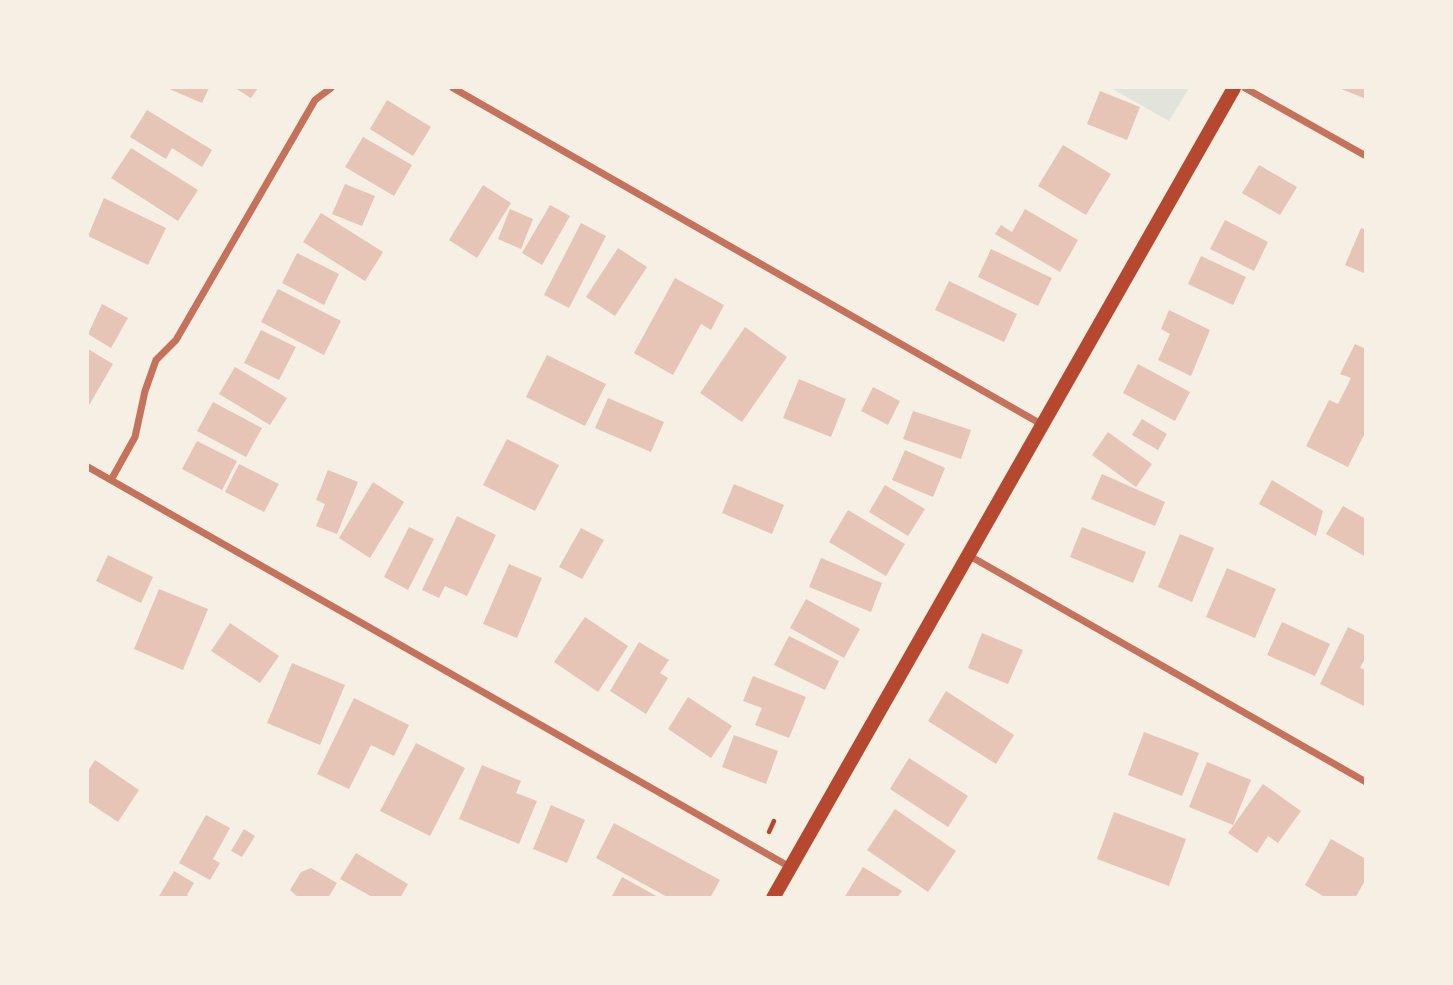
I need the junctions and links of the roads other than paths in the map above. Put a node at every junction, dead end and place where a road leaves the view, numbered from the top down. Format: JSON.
{"nodes":[{"id":1,"x":331,"y":88,"type":"edge"},
{"id":2,"x":453,"y":88,"type":"edge"},
{"id":3,"x":1234,"y":88,"type":"edge"},
{"id":4,"x":1245,"y":88,"type":"edge"},
{"id":5,"x":1366,"y":156,"type":"edge"},
{"id":6,"x":1041,"y":424,"type":"junction"},
{"id":7,"x":88,"y":467,"type":"edge"},
{"id":8,"x":111,"y":480,"type":"junction"},
{"id":9,"x":967,"y":555,"type":"junction"},
{"id":10,"x":1366,"y":782,"type":"edge"},
{"id":11,"x":790,"y":867,"type":"junction"},
{"id":12,"x":773,"y":898,"type":"edge"}],
"edges":[{"from":1,"to":8,"type":"street"},
{"from":2,"to":6,"type":"street"},
{"from":3,"to":6,"type":"main road"},
{"from":4,"to":5,"type":"street"},
{"from":6,"to":9,"type":"main road"},
{"from":7,"to":8,"type":"street"},
{"from":8,"to":11,"type":"street"},
{"from":9,"to":10,"type":"street"},
{"from":9,"to":11,"type":"main road"},
{"from":11,"to":12,"type":"main road"}]}
